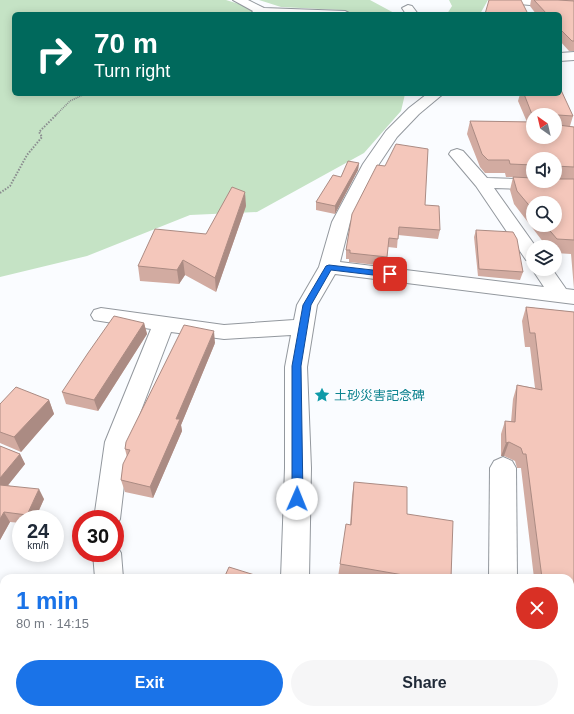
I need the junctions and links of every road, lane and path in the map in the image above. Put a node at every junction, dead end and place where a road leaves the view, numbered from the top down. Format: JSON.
{"nodes":[{"id":1,"x":239,"y":0,"type":"edge"},
{"id":2,"x":508,"y":0,"type":"edge"},
{"id":3,"x":574,"y":6,"type":"edge"},
{"id":4,"x":260,"y":12,"type":"edge"},
{"id":5,"x":562,"y":56,"type":"edge"},
{"id":6,"x":574,"y":56,"type":"edge"},
{"id":7,"x":80,"y":96,"type":"edge"},
{"id":8,"x":425,"y":97,"type":"edge"},
{"id":9,"x":457,"y":154,"type":"dead end"},
{"id":10,"x":482,"y":183,"type":"junction"},
{"id":11,"x":574,"y":186,"type":"edge"},
{"id":12,"x":0,"y":193,"type":"edge"},
{"id":13,"x":526,"y":246,"type":"edge"},
{"id":14,"x":329,"y":267,"type":"junction"},
{"id":15,"x":548,"y":276,"type":"edge"},
{"id":16,"x":567,"y":296,"type":"edge"},
{"id":17,"x":101,"y":315,"type":"dead end"},
{"id":18,"x":164,"y":323,"type":"junction"},
{"id":19,"x":303,"y":327,"type":"junction"},
{"id":20,"x":504,"y":468,"type":"dead end"},
{"id":21,"x":108,"y":510,"type":"edge"},
{"id":22,"x":108,"y":562,"type":"edge"},
{"id":23,"x":109,"y":574,"type":"edge"},
{"id":24,"x":295,"y":574,"type":"edge"},
{"id":25,"x":503,"y":574,"type":"edge"}],
"edges":[{"from":1,"to":4,"type":"street"},
{"from":2,"to":3,"type":"street"},
{"from":5,"to":6,"type":"street"},
{"from":7,"to":12,"type":"path"},
{"from":8,"to":14,"type":"street"},
{"from":9,"to":10,"type":"street"},
{"from":10,"to":11,"type":"street"},
{"from":10,"to":13,"type":"street"},
{"from":14,"to":16,"type":"street"},
{"from":14,"to":19,"type":"street"},
{"from":15,"to":16,"type":"street"},
{"from":17,"to":18,"type":"street"},
{"from":18,"to":19,"type":"street"},
{"from":18,"to":21,"type":"street"},
{"from":19,"to":24,"type":"street"},
{"from":20,"to":25,"type":"street"},
{"from":22,"to":23,"type":"street"}]}
